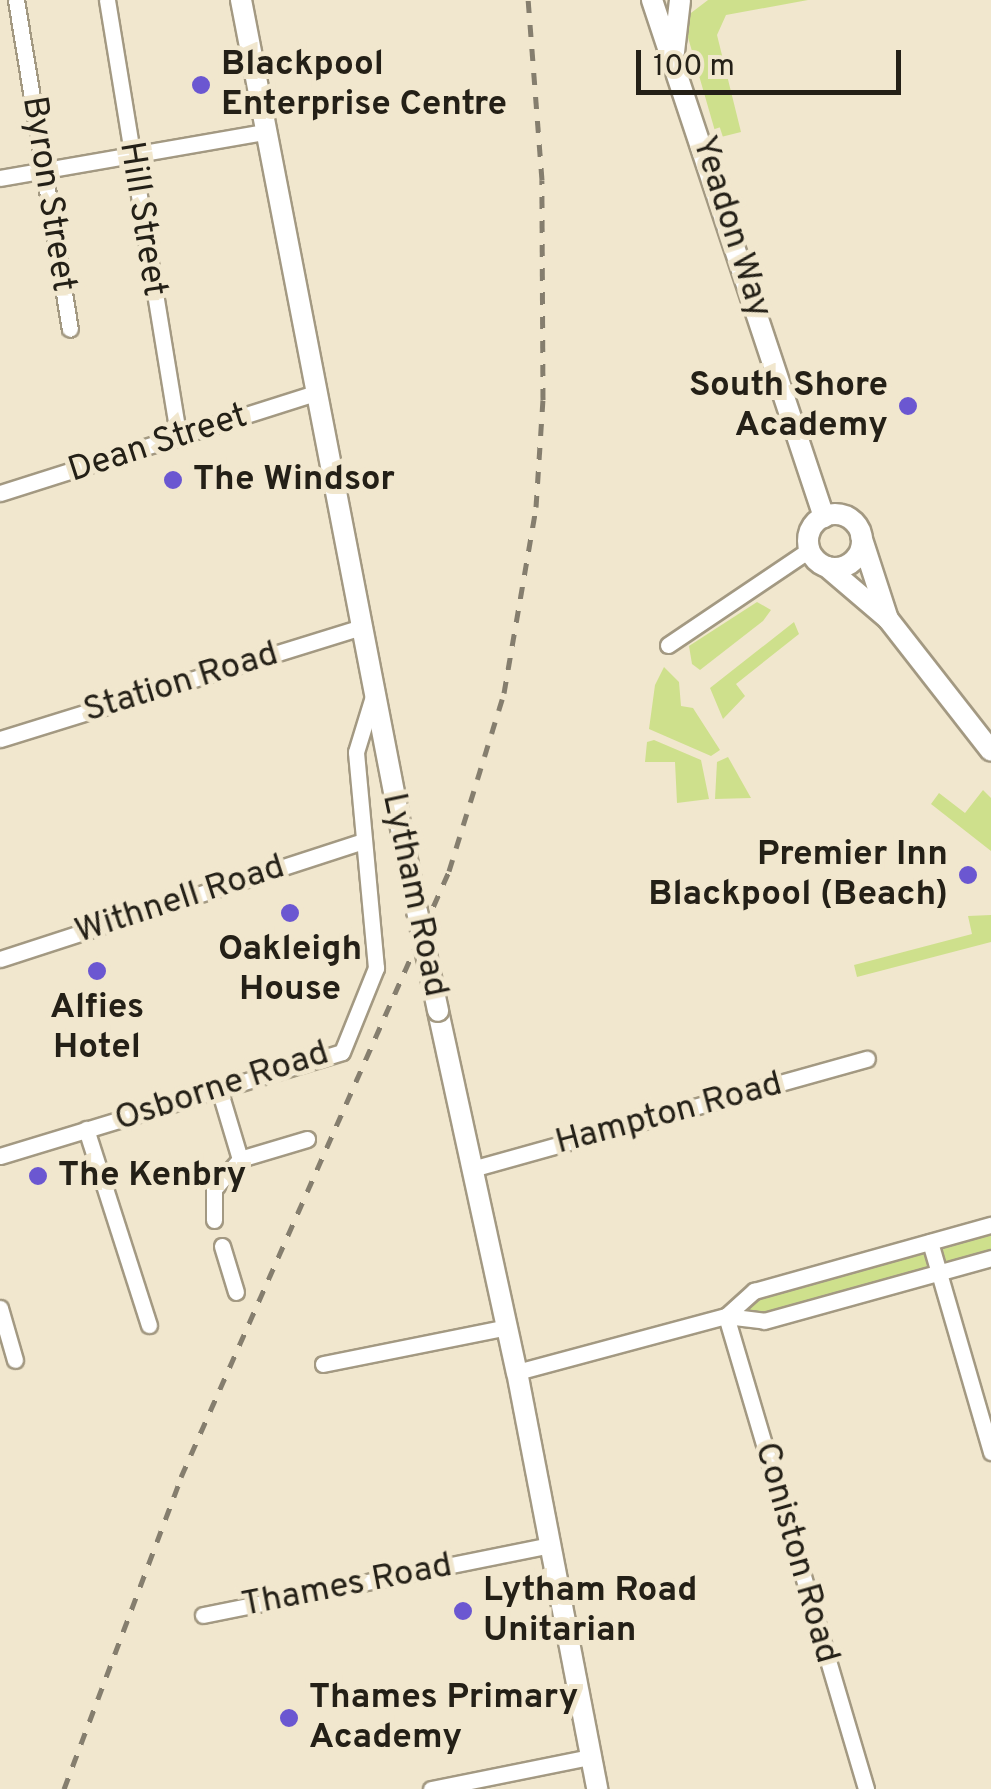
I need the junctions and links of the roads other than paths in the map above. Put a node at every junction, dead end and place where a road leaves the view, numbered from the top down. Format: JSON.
{"nodes":[{"id":1,"x":16,"y":0,"type":"edge"},
{"id":2,"x":107,"y":0,"type":"edge"},
{"id":3,"x":241,"y":0,"type":"edge"},
{"id":4,"x":652,"y":0,"type":"edge"},
{"id":5,"x":674,"y":0,"type":"edge"},
{"id":6,"x":674,"y":52,"type":"junction"},
{"id":7,"x":263,"y":132,"type":"junction"},
{"id":8,"x":132,"y":156,"type":"junction"},
{"id":9,"x":44,"y":170,"type":"junction"},
{"id":10,"x":0,"y":178,"type":"edge"},
{"id":11,"x":70,"y":328,"type":"dead end"},
{"id":12,"x":316,"y":394,"type":"junction"},
{"id":13,"x":179,"y":438,"type":"junction"},
{"id":14,"x":1,"y":488,"type":"edge"},
{"id":15,"x":824,"y":517,"type":"junction"},
{"id":16,"x":860,"y":531,"type":"junction"},
{"id":17,"x":809,"y":550,"type":"junction"},
{"id":18,"x":827,"y":567,"type":"junction"},
{"id":19,"x":888,"y":619,"type":"junction"},
{"id":20,"x":362,"y":627,"type":"junction"},
{"id":21,"x":668,"y":645,"type":"dead end"},
{"id":22,"x":374,"y":692,"type":"junction"},
{"id":23,"x":0,"y":739,"type":"edge"},
{"id":24,"x":991,"y":751,"type":"edge"},
{"id":25,"x":360,"y":842,"type":"junction"},
{"id":26,"x":0,"y":959,"type":"edge"},
{"id":27,"x":867,"y":1059,"type":"dead end"},
{"id":28,"x":219,"y":1089,"type":"junction"},
{"id":29,"x":86,"y":1130,"type":"junction"},
{"id":30,"x":308,"y":1139,"type":"dead end"},
{"id":31,"x":0,"y":1156,"type":"edge"},
{"id":32,"x":240,"y":1159,"type":"junction"},
{"id":33,"x":472,"y":1169,"type":"junction"},
{"id":34,"x":214,"y":1220,"type":"dead end"},
{"id":35,"x":991,"y":1225,"type":"edge"},
{"id":36,"x":930,"y":1242,"type":"junction"},
{"id":37,"x":222,"y":1246,"type":"dead end"},
{"id":38,"x":991,"y":1258,"type":"edge"},
{"id":39,"x":939,"y":1272,"type":"junction"},
{"id":40,"x":236,"y":1292,"type":"dead end"},
{"id":41,"x":0,"y":1308,"type":"edge"},
{"id":42,"x":726,"y":1316,"type":"junction"},
{"id":43,"x":149,"y":1325,"type":"dead end"},
{"id":44,"x":508,"y":1327,"type":"junction"},
{"id":45,"x":15,"y":1360,"type":"dead end"},
{"id":46,"x":323,"y":1364,"type":"dead end"},
{"id":47,"x":518,"y":1372,"type":"junction"},
{"id":48,"x":991,"y":1452,"type":"edge"},
{"id":49,"x":550,"y":1545,"type":"junction"},
{"id":50,"x":203,"y":1615,"type":"dead end"},
{"id":51,"x":590,"y":1756,"type":"junction"},
{"id":52,"x":431,"y":1789,"type":"edge"},
{"id":53,"x":597,"y":1789,"type":"edge"},
{"id":54,"x":866,"y":1789,"type":"edge"}],
"edges":[{"from":1,"to":9,"type":"street","name":"Byron Street"},
{"from":2,"to":8,"type":"street","name":"Hill Street"},
{"from":3,"to":7,"type":"main road","name":"Lytham Road"},
{"from":4,"to":6,"type":"main road","name":"Yeadon Way"},
{"from":5,"to":6,"type":"main road","name":"Yeadon Way"},
{"from":6,"to":15,"type":"main road","name":"Yeadon Way"},
{"from":7,"to":8,"type":"street"},
{"from":7,"to":12,"type":"main road","name":"Lytham Road"},
{"from":8,"to":9,"type":"street"},
{"from":8,"to":13,"type":"street","name":"Hill Street"},
{"from":9,"to":10,"type":"street"},
{"from":9,"to":11,"type":"street","name":"Byron Street"},
{"from":12,"to":13,"type":"street","name":"Dean Street"},
{"from":12,"to":20,"type":"main road","name":"Lytham Road"},
{"from":13,"to":14,"type":"street","name":"Dean Street"},
{"from":15,"to":16,"type":"main road"},
{"from":15,"to":17,"type":"main road"},
{"from":16,"to":18,"type":"main road"},
{"from":16,"to":19,"type":"main road"},
{"from":17,"to":18,"type":"main road"},
{"from":17,"to":21,"type":"street"},
{"from":18,"to":19,"type":"main road"},
{"from":19,"to":24,"type":"main road"},
{"from":20,"to":22,"type":"main road","name":"Lytham Road"},
{"from":20,"to":23,"type":"street","name":"Station Road"},
{"from":22,"to":25,"type":"street"},
{"from":22,"to":33,"type":"main road","name":"Lytham Road","bridge":true},
{"from":25,"to":26,"type":"street","name":"Withnell Road"},
{"from":25,"to":28,"type":"street","name":"Osborne Road"},
{"from":27,"to":33,"type":"street","name":"Hampton Road"},
{"from":28,"to":29,"type":"street","name":"Osborne Road"},
{"from":28,"to":32,"type":"street"},
{"from":29,"to":31,"type":"street","name":"Osborne Road"},
{"from":29,"to":43,"type":"street"},
{"from":30,"to":32,"type":"street"},
{"from":32,"to":34,"type":"street"},
{"from":33,"to":44,"type":"main road","name":"Lytham Road"},
{"from":35,"to":36,"type":"street"},
{"from":36,"to":39,"type":"street"},
{"from":36,"to":42,"type":"street"},
{"from":37,"to":40,"type":"street"},
{"from":38,"to":39,"type":"street"},
{"from":39,"to":42,"type":"street"},
{"from":39,"to":48,"type":"street"},
{"from":41,"to":45,"type":"street"},
{"from":42,"to":47,"type":"street"},
{"from":42,"to":54,"type":"street","name":"Coniston Road"},
{"from":44,"to":46,"type":"street"},
{"from":44,"to":47,"type":"main road","name":"Lytham Road"},
{"from":47,"to":49,"type":"main road","name":"Lytham Road"},
{"from":49,"to":50,"type":"street","name":"Thames Road"},
{"from":49,"to":51,"type":"main road","name":"Lytham Road"},
{"from":51,"to":52,"type":"street"},
{"from":51,"to":53,"type":"main road","name":"Lytham Road"}]}
